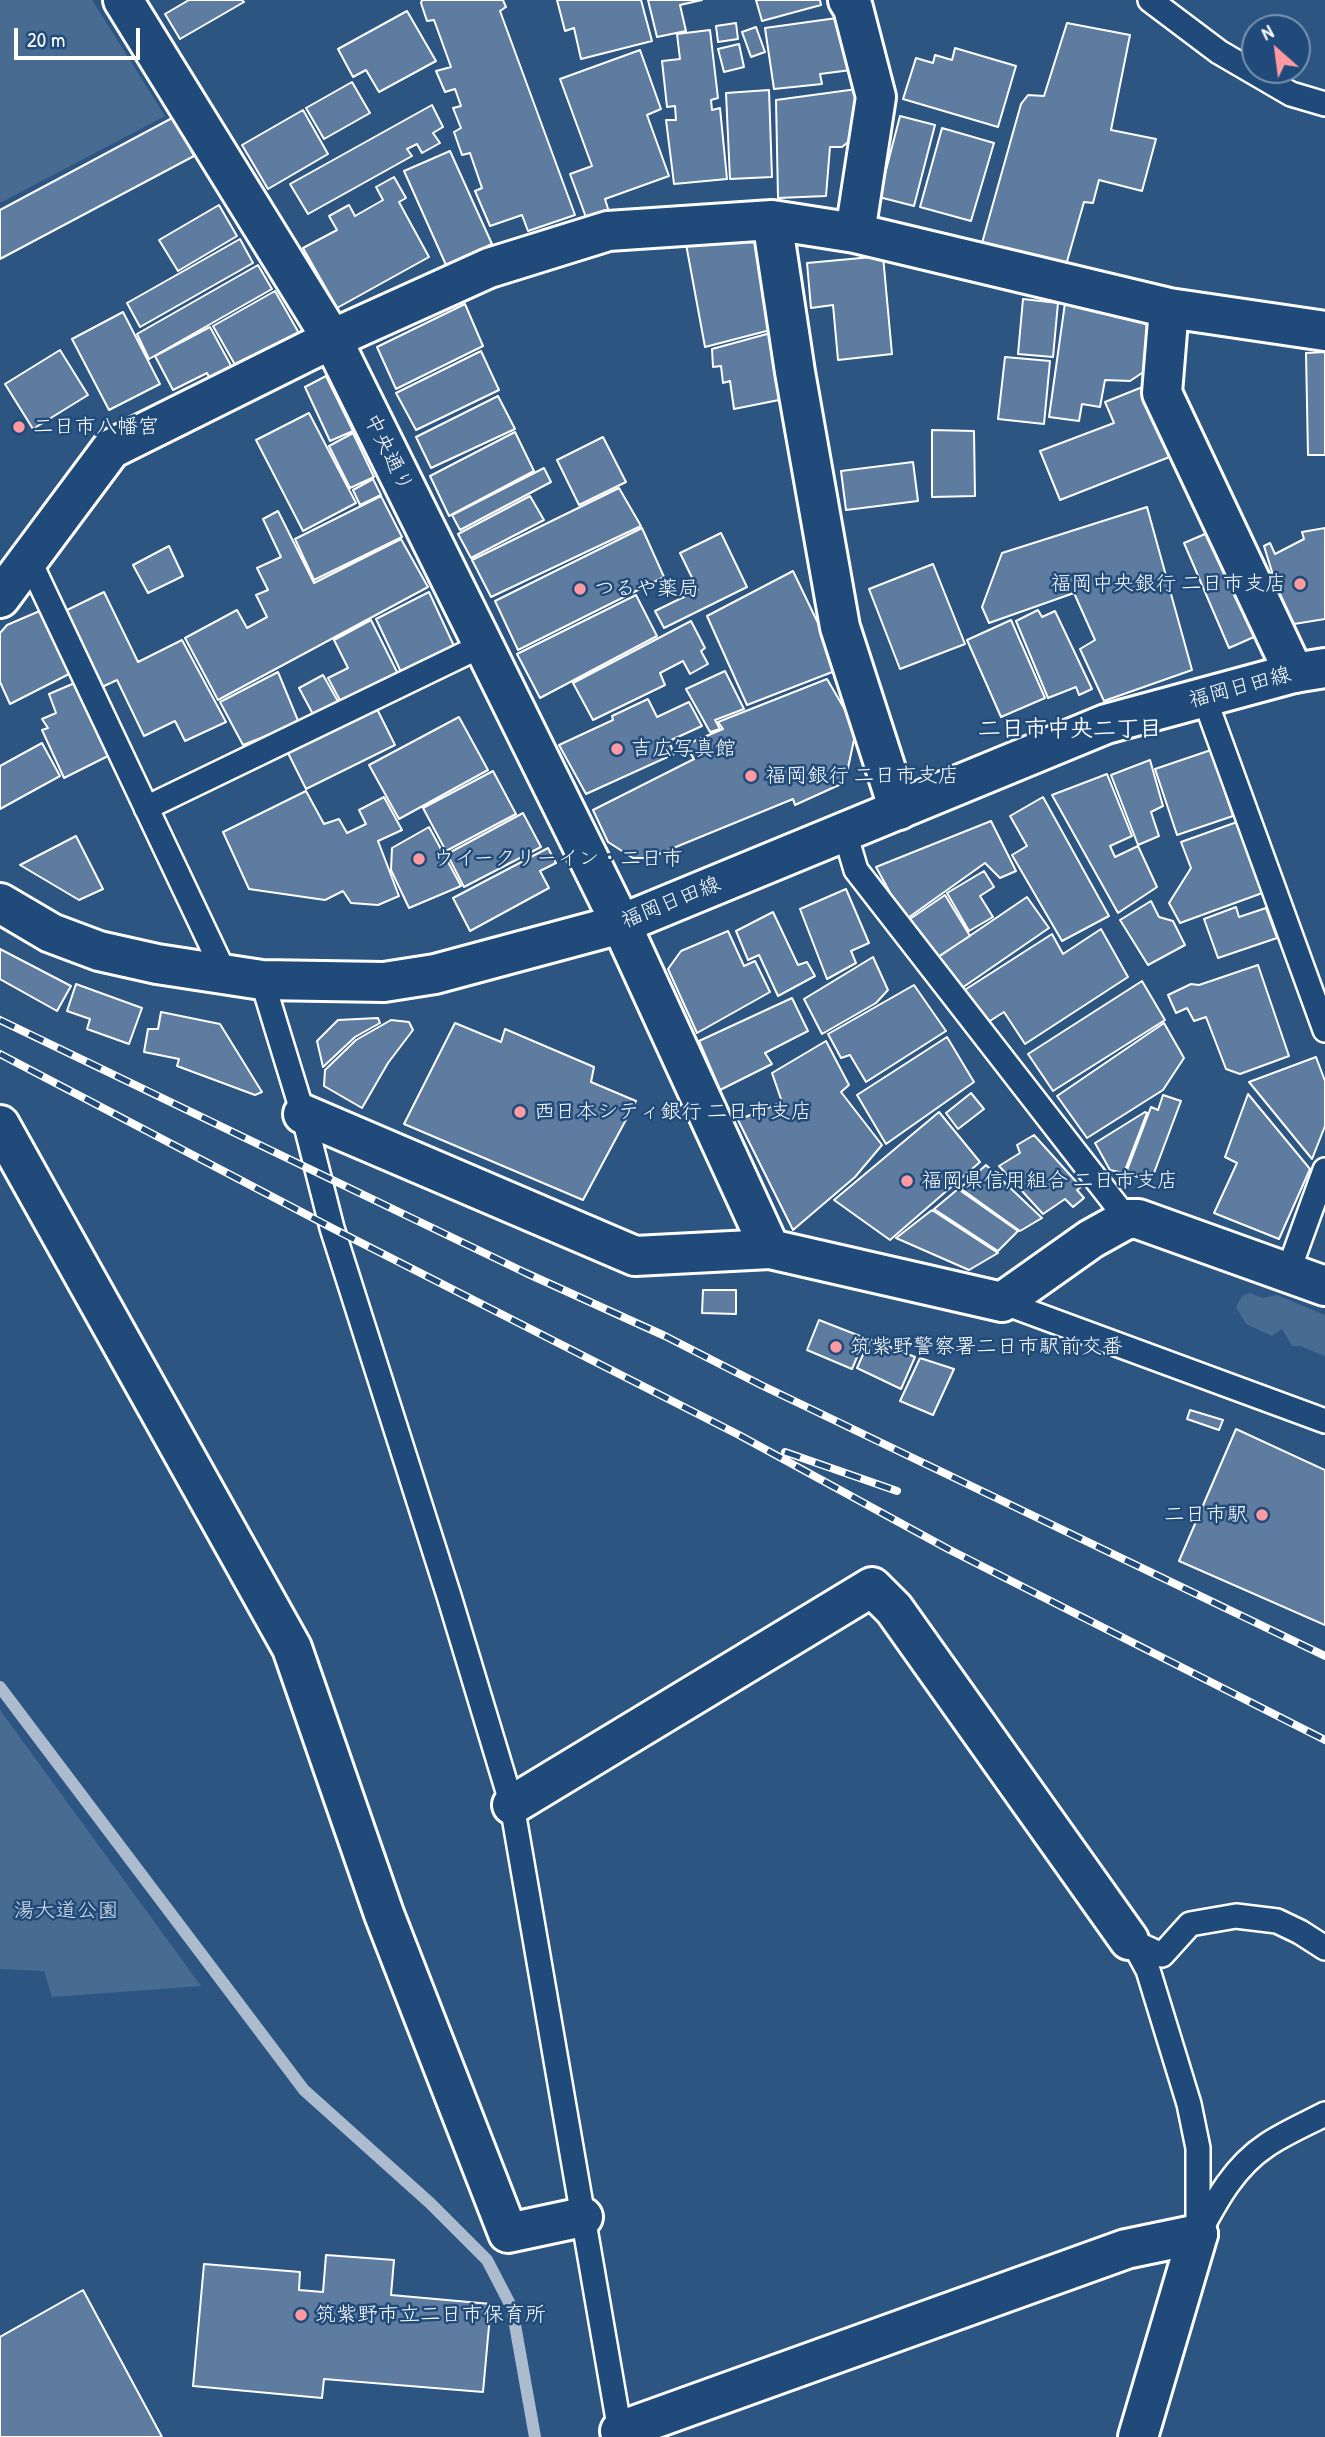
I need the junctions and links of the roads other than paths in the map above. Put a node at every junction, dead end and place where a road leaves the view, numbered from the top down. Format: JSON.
{"nodes":[{"id":1,"x":123,"y":0,"type":"edge"},
{"id":2,"x":848,"y":0,"type":"edge"},
{"id":3,"x":1150,"y":0,"type":"edge"},
{"id":4,"x":1325,"y":104,"type":"edge"},
{"id":5,"x":772,"y":220,"type":"junction"},
{"id":6,"x":855,"y":233,"type":"junction"},
{"id":7,"x":1169,"y":308,"type":"junction"},
{"id":8,"x":1325,"y":331,"type":"edge"},
{"id":9,"x":332,"y":339,"type":"junction"},
{"id":10,"x":29,"y":561,"type":"junction"},
{"id":11,"x":0,"y":598,"type":"edge"},
{"id":12,"x":483,"y":645,"type":"junction"},
{"id":13,"x":1309,"y":671,"type":"edge"},
{"id":14,"x":1204,"y":697,"type":"junction"},
{"id":15,"x":146,"y":808,"type":"junction"},
{"id":16,"x":899,"y":810,"type":"junction"},
{"id":17,"x":845,"y":832,"type":"junction"},
{"id":18,"x":0,"y":903,"type":"edge"},
{"id":19,"x":621,"y":924,"type":"junction"},
{"id":20,"x":225,"y":974,"type":"junction"},
{"id":21,"x":262,"y":980,"type":"junction"},
{"id":22,"x":1325,"y":1030,"type":"edge"},
{"id":23,"x":303,"y":1114,"type":"junction"},
{"id":24,"x":0,"y":1125,"type":"edge"},
{"id":25,"x":1325,"y":1170,"type":"edge"},
{"id":26,"x":1128,"y":1219,"type":"junction"},
{"id":27,"x":770,"y":1249,"type":"junction"},
{"id":28,"x":1288,"y":1272,"type":"junction"},
{"id":29,"x":1325,"y":1286,"type":"edge"},
{"id":30,"x":1002,"y":1302,"type":"junction"},
{"id":31,"x":1325,"y":1422,"type":"edge"},
{"id":32,"x":512,"y":1805,"type":"junction"},
{"id":33,"x":1129,"y":1940,"type":"junction"},
{"id":34,"x":1325,"y":1948,"type":"edge"},
{"id":35,"x":1325,"y":2114,"type":"edge"},
{"id":36,"x":583,"y":2217,"type":"junction"},
{"id":37,"x":1198,"y":2234,"type":"junction"},
{"id":38,"x":621,"y":2434,"type":"edge"},
{"id":39,"x":1138,"y":2437,"type":"edge"}],
"edges":[{"from":1,"to":9,"type":"street","name":"中央通り"},
{"from":2,"to":6,"type":"street"},
{"from":3,"to":4,"type":"lane"},
{"from":5,"to":6,"type":"street"},
{"from":5,"to":9,"type":"street"},
{"from":5,"to":16,"type":"street"},
{"from":6,"to":7,"type":"street"},
{"from":7,"to":8,"type":"street"},
{"from":7,"to":13,"type":"street"},
{"from":9,"to":10,"type":"street"},
{"from":9,"to":12,"type":"street","name":"中央通り"},
{"from":10,"to":11,"type":"street"},
{"from":10,"to":15,"type":"lane"},
{"from":12,"to":15,"type":"lane"},
{"from":12,"to":19,"type":"street","name":"中央通り"},
{"from":13,"to":14,"type":"street","name":"福岡日田線"},
{"from":14,"to":16,"type":"street","name":"福岡日田線"},
{"from":14,"to":22,"type":"lane"},
{"from":15,"to":20,"type":"lane"},
{"from":16,"to":17,"type":"street","name":"福岡日田線"},
{"from":17,"to":19,"type":"street","name":"福岡日田線"},
{"from":17,"to":26,"type":"lane"},
{"from":18,"to":20,"type":"street","name":"福岡日田線"},
{"from":19,"to":21,"type":"street","name":"福岡日田線"},
{"from":19,"to":27,"type":"street","name":"中央通り"},
{"from":20,"to":21,"type":"street","name":"福岡日田線"},
{"from":21,"to":23,"type":"lane"},
{"from":23,"to":27,"type":"street"},
{"from":23,"to":32,"type":"lane"},
{"from":24,"to":36,"type":"street"},
{"from":25,"to":28,"type":"lane"},
{"from":26,"to":28,"type":"street"},
{"from":26,"to":30,"type":"street"},
{"from":27,"to":30,"type":"street"},
{"from":28,"to":29,"type":"street"},
{"from":30,"to":31,"type":"lane"},
{"from":32,"to":33,"type":"street"},
{"from":32,"to":36,"type":"lane"},
{"from":33,"to":34,"type":"lane"},
{"from":33,"to":37,"type":"lane"},
{"from":35,"to":37,"type":"lane"},
{"from":36,"to":38,"type":"lane"},
{"from":37,"to":38,"type":"street"},
{"from":37,"to":39,"type":"street"}]}
